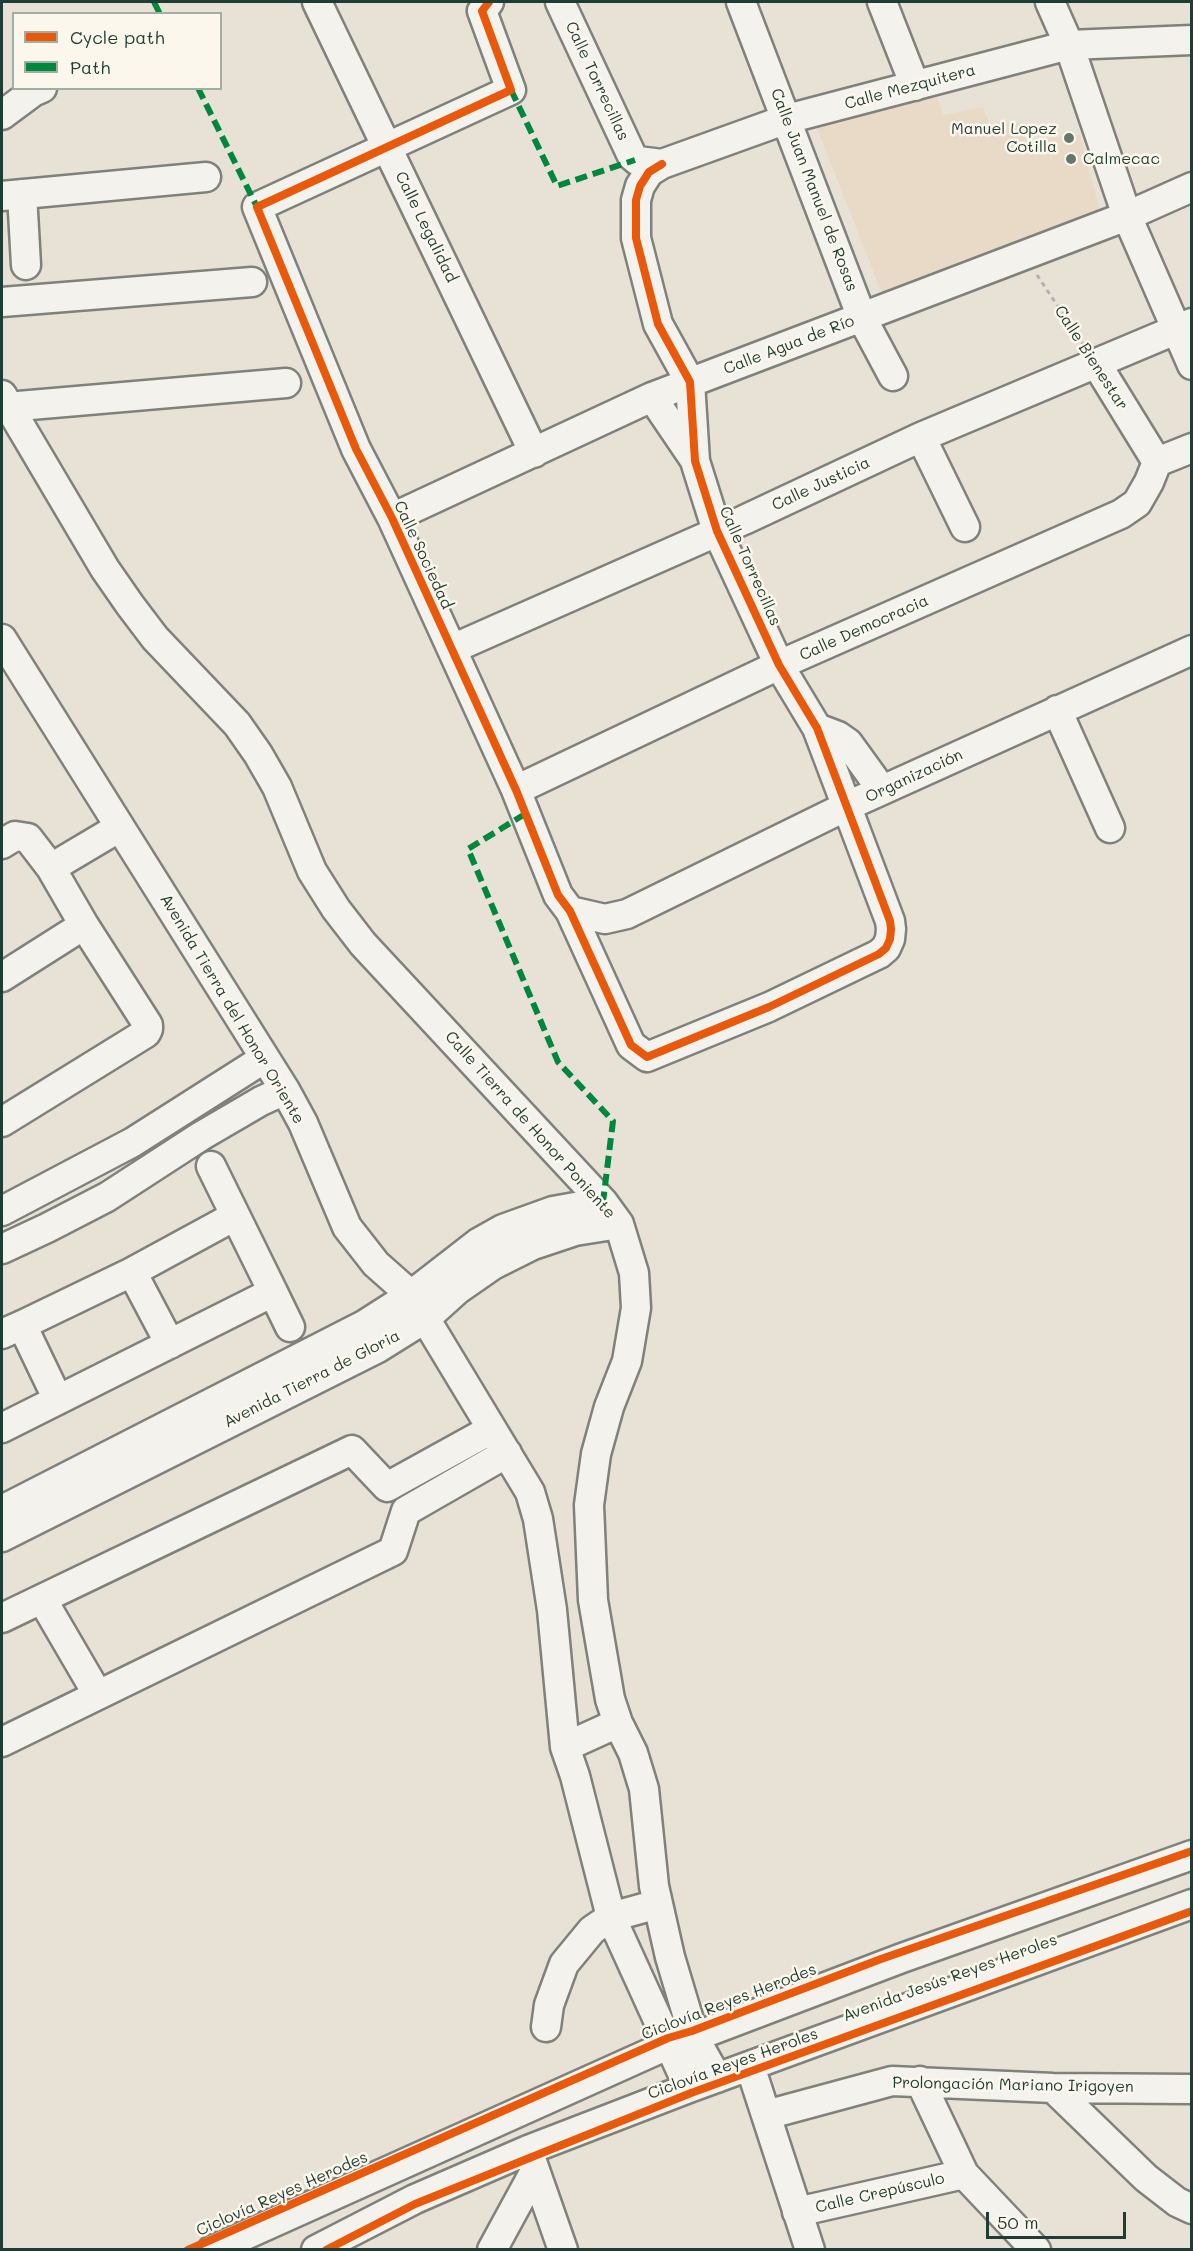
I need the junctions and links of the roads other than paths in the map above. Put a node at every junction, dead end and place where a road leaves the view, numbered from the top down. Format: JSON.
{"nodes":[{"id":1,"x":317,"y":2,"type":"edge"},
{"id":2,"x":560,"y":2,"type":"edge"},
{"id":3,"x":741,"y":2,"type":"edge"},
{"id":4,"x":882,"y":2,"type":"edge"},
{"id":5,"x":1050,"y":2,"type":"edge"},
{"id":6,"x":485,"y":6,"type":"edge"},
{"id":7,"x":1191,"y":40,"type":"edge"},
{"id":8,"x":1069,"y":45,"type":"junction"},
{"id":9,"x":915,"y":86,"type":"junction"},
{"id":10,"x":38,"y":90,"type":"edge"},
{"id":11,"x":2,"y":115,"type":"edge"},
{"id":12,"x":787,"y":119,"type":"junction"},
{"id":13,"x":388,"y":148,"type":"junction"},
{"id":14,"x":648,"y":162,"type":"junction"},
{"id":15,"x":206,"y":177,"type":"dead end"},
{"id":16,"x":1191,"y":187,"type":"edge"},
{"id":17,"x":12,"y":195,"type":"edge"},
{"id":18,"x":1127,"y":216,"type":"junction"},
{"id":19,"x":26,"y":265,"type":"dead end"},
{"id":20,"x":252,"y":282,"type":"dead end"},
{"id":21,"x":2,"y":302,"type":"edge"},
{"id":22,"x":862,"y":318,"type":"junction"},
{"id":23,"x":1184,"y":326,"type":"edge"},
{"id":24,"x":1096,"y":363,"type":"junction"},
{"id":25,"x":1191,"y":365,"type":"edge"},
{"id":26,"x":893,"y":376,"type":"dead end"},
{"id":27,"x":286,"y":382,"type":"dead end"},
{"id":28,"x":690,"y":382,"type":"junction"},
{"id":29,"x":652,"y":398,"type":"junction"},
{"id":30,"x":4,"y":401,"type":"edge"},
{"id":31,"x":921,"y":437,"type":"junction"},
{"id":32,"x":1191,"y":448,"type":"edge"},
{"id":33,"x":534,"y":453,"type":"junction"},
{"id":34,"x":695,"y":461,"type":"junction"},
{"id":35,"x":1157,"y":462,"type":"junction"},
{"id":36,"x":392,"y":518,"type":"junction"},
{"id":37,"x":965,"y":527,"type":"dead end"},
{"id":38,"x":717,"y":531,"type":"junction"},
{"id":39,"x":2,"y":639,"type":"edge"},
{"id":40,"x":452,"y":649,"type":"junction"},
{"id":41,"x":1191,"y":650,"type":"edge"},
{"id":42,"x":779,"y":665,"type":"junction"},
{"id":43,"x":1057,"y":710,"type":"junction"},
{"id":44,"x":817,"y":728,"type":"junction"},
{"id":45,"x":516,"y":790,"type":"junction"},
{"id":46,"x":882,"y":790,"type":"junction"},
{"id":47,"x":845,"y":807,"type":"junction"},
{"id":48,"x":120,"y":827,"type":"junction"},
{"id":49,"x":1110,"y":828,"type":"dead end"},
{"id":50,"x":2,"y":844,"type":"edge"},
{"id":51,"x":51,"y":868,"type":"junction"},
{"id":52,"x":570,"y":911,"type":"junction"},
{"id":53,"x":84,"y":925,"type":"junction"},
{"id":54,"x":2,"y":977,"type":"edge"},
{"id":55,"x":770,"y":1007,"type":"joint"},
{"id":56,"x":265,"y":1058,"type":"junction"},
{"id":57,"x":285,"y":1090,"type":"junction"},
{"id":58,"x":2,"y":1122,"type":"edge"},
{"id":59,"x":211,"y":1166,"type":"dead end"},
{"id":60,"x":2,"y":1211,"type":"edge"},
{"id":61,"x":611,"y":1213,"type":"junction"},
{"id":62,"x":235,"y":1216,"type":"junction"},
{"id":63,"x":2,"y":1249,"type":"edge"},
{"id":64,"x":132,"y":1272,"type":"junction"},
{"id":65,"x":273,"y":1292,"type":"junction"},
{"id":66,"x":411,"y":1295,"type":"junction"},
{"id":67,"x":426,"y":1318,"type":"junction"},
{"id":68,"x":290,"y":1327,"type":"dead end"},
{"id":69,"x":12,"y":1330,"type":"edge"},
{"id":70,"x":170,"y":1344,"type":"junction"},
{"id":71,"x":58,"y":1400,"type":"junction"},
{"id":72,"x":2,"y":1428,"type":"edge"},
{"id":73,"x":499,"y":1441,"type":"junction"},
{"id":74,"x":2,"y":1510,"type":"edge"},
{"id":75,"x":2,"y":1537,"type":"edge"},
{"id":76,"x":42,"y":1599,"type":"junction"},
{"id":77,"x":2,"y":1618,"type":"edge"},
{"id":78,"x":98,"y":1695,"type":"junction"},
{"id":79,"x":618,"y":1723,"type":"junction"},
{"id":80,"x":2,"y":1742,"type":"edge"},
{"id":81,"x":565,"y":1747,"type":"junction"},
{"id":82,"x":1191,"y":1856,"type":"edge"},
{"id":83,"x":658,"y":1904,"type":"junction"},
{"id":84,"x":1191,"y":1904,"type":"edge"},
{"id":85,"x":611,"y":1917,"type":"junction"},
{"id":86,"x":546,"y":2027,"type":"dead end"},
{"id":87,"x":682,"y":2040,"type":"junction"},
{"id":88,"x":750,"y":2066,"type":"junction"},
{"id":89,"x":717,"y":2078,"type":"junction"},
{"id":90,"x":920,"y":2081,"type":"junction"},
{"id":91,"x":689,"y":2088,"type":"junction"},
{"id":92,"x":1053,"y":2088,"type":"junction"},
{"id":93,"x":1191,"y":2089,"type":"edge"},
{"id":94,"x":766,"y":2115,"type":"junction"},
{"id":95,"x":531,"y":2161,"type":"junction"},
{"id":96,"x":964,"y":2174,"type":"junction"},
{"id":97,"x":1191,"y":2209,"type":"edge"},
{"id":98,"x":797,"y":2212,"type":"junction"},
{"id":99,"x":213,"y":2250,"type":"edge"},
{"id":100,"x":316,"y":2250,"type":"edge"},
{"id":101,"x":492,"y":2250,"type":"edge"},
{"id":102,"x":563,"y":2250,"type":"edge"},
{"id":103,"x":810,"y":2250,"type":"edge"},
{"id":104,"x":1036,"y":2250,"type":"edge"}],
"edges":[{"from":1,"to":13,"type":"street","name":"Calle Legalidad"},
{"from":2,"to":14,"type":"street","name":"Calle Torrecillas"},
{"from":3,"to":12,"type":"street","name":"Calle Juan Manuel de Rosas"},
{"from":4,"to":9,"type":"street"},
{"from":5,"to":8,"type":"street"},
{"from":6,"to":13,"type":"street"},
{"from":7,"to":8,"type":"street","name":"Calle Mezquitera"},
{"from":8,"to":9,"type":"street","name":"Calle Mezquitera"},
{"from":8,"to":18,"type":"street"},
{"from":9,"to":12,"type":"street","name":"Calle Mezquitera"},
{"from":10,"to":11,"type":"street"},
{"from":12,"to":14,"type":"street","name":"Calle Mezquitera"},
{"from":12,"to":22,"type":"street","name":"Calle Juan Manuel de Rosas"},
{"from":13,"to":33,"type":"street","name":"Calle Legalidad"},
{"from":13,"to":36,"type":"street","name":"Calle Sociedad"},
{"from":14,"to":28,"type":"street","name":"Calle Torrecillas"},
{"from":15,"to":17,"type":"street"},
{"from":16,"to":18,"type":"street","name":"Calle Agua de Río"},
{"from":17,"to":19,"type":"street"},
{"from":18,"to":22,"type":"street","name":"Calle Agua de Río"},
{"from":18,"to":23,"type":"street"},
{"from":20,"to":21,"type":"street"},
{"from":22,"to":26,"type":"street","name":"Calle Juan Manuel de Rosas"},
{"from":22,"to":28,"type":"street","name":"Calle Agua de Río"},
{"from":23,"to":24,"type":"street","name":"Calle Justicia"},
{"from":23,"to":25,"type":"street"},
{"from":24,"to":31,"type":"street","name":"Calle Justicia"},
{"from":24,"to":35,"type":"street","name":"Calle Bienestar"},
{"from":27,"to":30,"type":"street"},
{"from":28,"to":29,"type":"street","name":"Calle Agua de Río"},
{"from":28,"to":34,"type":"street","name":"Calle Torrecillas"},
{"from":29,"to":33,"type":"street","name":"Calle Agua de Río"},
{"from":29,"to":34,"type":"street","name":"Calle Torrecillas"},
{"from":30,"to":61,"type":"street","name":"Calle Tierra de Honor Poniente"},
{"from":31,"to":37,"type":"street"},
{"from":31,"to":38,"type":"street","name":"Calle Justicia"},
{"from":32,"to":35,"type":"street"},
{"from":33,"to":36,"type":"street","name":"Calle Agua de Río"},
{"from":34,"to":38,"type":"street","name":"Calle Torrecillas"},
{"from":35,"to":42,"type":"street","name":"Calle Democracia"},
{"from":36,"to":40,"type":"street","name":"Calle Sociedad"},
{"from":38,"to":40,"type":"street","name":"Calle Justicia"},
{"from":38,"to":42,"type":"street","name":"Calle Torrecillas"},
{"from":39,"to":48,"type":"street","name":"Avenida Tierra del Honor Oriente"},
{"from":40,"to":45,"type":"street","name":"Calle Sociedad"},
{"from":41,"to":43,"type":"street","name":"Organización"},
{"from":42,"to":44,"type":"street","name":"Calle Torrecillas"},
{"from":42,"to":45,"type":"street","name":"Calle Democracia"},
{"from":43,"to":46,"type":"street","name":"Organización"},
{"from":43,"to":49,"type":"street"},
{"from":44,"to":46,"type":"street"},
{"from":44,"to":47,"type":"street","name":"Calle Torrecillas"},
{"from":45,"to":52,"type":"street","name":"Calle Sociedad"},
{"from":46,"to":47,"type":"street","name":"Organización"},
{"from":47,"to":52,"type":"street","name":"Organización"},
{"from":47,"to":55,"type":"street","name":"Calle Torrecillas"},
{"from":48,"to":51,"type":"street"},
{"from":48,"to":56,"type":"street","name":"Avenida Tierra del Honor Oriente"},
{"from":50,"to":51,"type":"street"},
{"from":51,"to":53,"type":"street"},
{"from":52,"to":55,"type":"street","name":"Calle Sociedad"},
{"from":53,"to":54,"type":"street"},
{"from":53,"to":58,"type":"street"},
{"from":56,"to":57,"type":"street","name":"Avenida Tierra del Honor Oriente"},
{"from":56,"to":60,"type":"street"},
{"from":57,"to":63,"type":"street"},
{"from":57,"to":66,"type":"street","name":"Avenida Tierra del Honor Oriente"},
{"from":59,"to":62,"type":"street"},
{"from":61,"to":66,"type":"street","name":"Avenida Tierra de Gloria"},
{"from":61,"to":67,"type":"street","name":"Avenida Tierra de Gloria"},
{"from":61,"to":79,"type":"street","name":"Calle Tierra de Honor Poniente"},
{"from":62,"to":64,"type":"street"},
{"from":62,"to":65,"type":"street"},
{"from":64,"to":69,"type":"street"},
{"from":64,"to":70,"type":"street"},
{"from":65,"to":68,"type":"street"},
{"from":65,"to":70,"type":"street"},
{"from":66,"to":67,"type":"street","name":"Avenida Tierra del Honor Oriente"},
{"from":66,"to":74,"type":"street","name":"Avenida Tierra de Gloria"},
{"from":67,"to":73,"type":"street","name":"Avenida Tierra del Honor Oriente"},
{"from":67,"to":75,"type":"street","name":"Avenida Tierra de Gloria"},
{"from":69,"to":71,"type":"street"},
{"from":70,"to":71,"type":"street"},
{"from":71,"to":72,"type":"street"},
{"from":73,"to":76,"type":"street"},
{"from":73,"to":78,"type":"street"},
{"from":73,"to":81,"type":"street","name":"Avenida Tierra del Honor Oriente"},
{"from":76,"to":77,"type":"street"},
{"from":76,"to":78,"type":"street"},
{"from":78,"to":80,"type":"street"},
{"from":79,"to":81,"type":"street"},
{"from":79,"to":83,"type":"street","name":"Calle Tierra de Honor Poniente"},
{"from":81,"to":85,"type":"street","name":"Avenida Tierra del Honor Oriente"},
{"from":82,"to":87,"type":"street","name":"Avenida Jesús Reyes Heroles"},
{"from":83,"to":85,"type":"street"},
{"from":83,"to":87,"type":"street","name":"Calle Tierra de Honor Poniente"},
{"from":84,"to":88,"type":"street","name":"Avenida Jesús Reyes Heroles"},
{"from":85,"to":86,"type":"street"},
{"from":85,"to":87,"type":"street","name":"Avenida Tierra del Honor Oriente"},
{"from":87,"to":89,"type":"street","name":"Calle Tierra de Honor Poniente"},
{"from":87,"to":91,"type":"street","name":"Avenida Tierra del Honor Oriente"},
{"from":87,"to":99,"type":"street","name":"Avenida Jesús Reyes Heroles"},
{"from":88,"to":89,"type":"street","name":"Avenida Jesús Reyes Heroles"},
{"from":88,"to":94,"type":"street"},
{"from":89,"to":91,"type":"street","name":"Avenida Jesús Reyes Heroles"},
{"from":90,"to":92,"type":"street","name":"Prolongación Mariano Irigoyen"},
{"from":90,"to":94,"type":"street","name":"Prolongación Mariano Irigoyen"},
{"from":90,"to":96,"type":"street"},
{"from":91,"to":95,"type":"street","name":"Avenida Jesús Reyes Heroles"},
{"from":92,"to":93,"type":"street","name":"Prolongación Mariano Irigoyen"},
{"from":92,"to":97,"type":"street"},
{"from":94,"to":98,"type":"street"},
{"from":95,"to":100,"type":"street","name":"Avenida Jesús Reyes Heroles"},
{"from":95,"to":101,"type":"street"},
{"from":95,"to":102,"type":"street"},
{"from":96,"to":98,"type":"street","name":"Calle Crepúsculo"},
{"from":96,"to":104,"type":"street"},
{"from":98,"to":103,"type":"street"}]}
